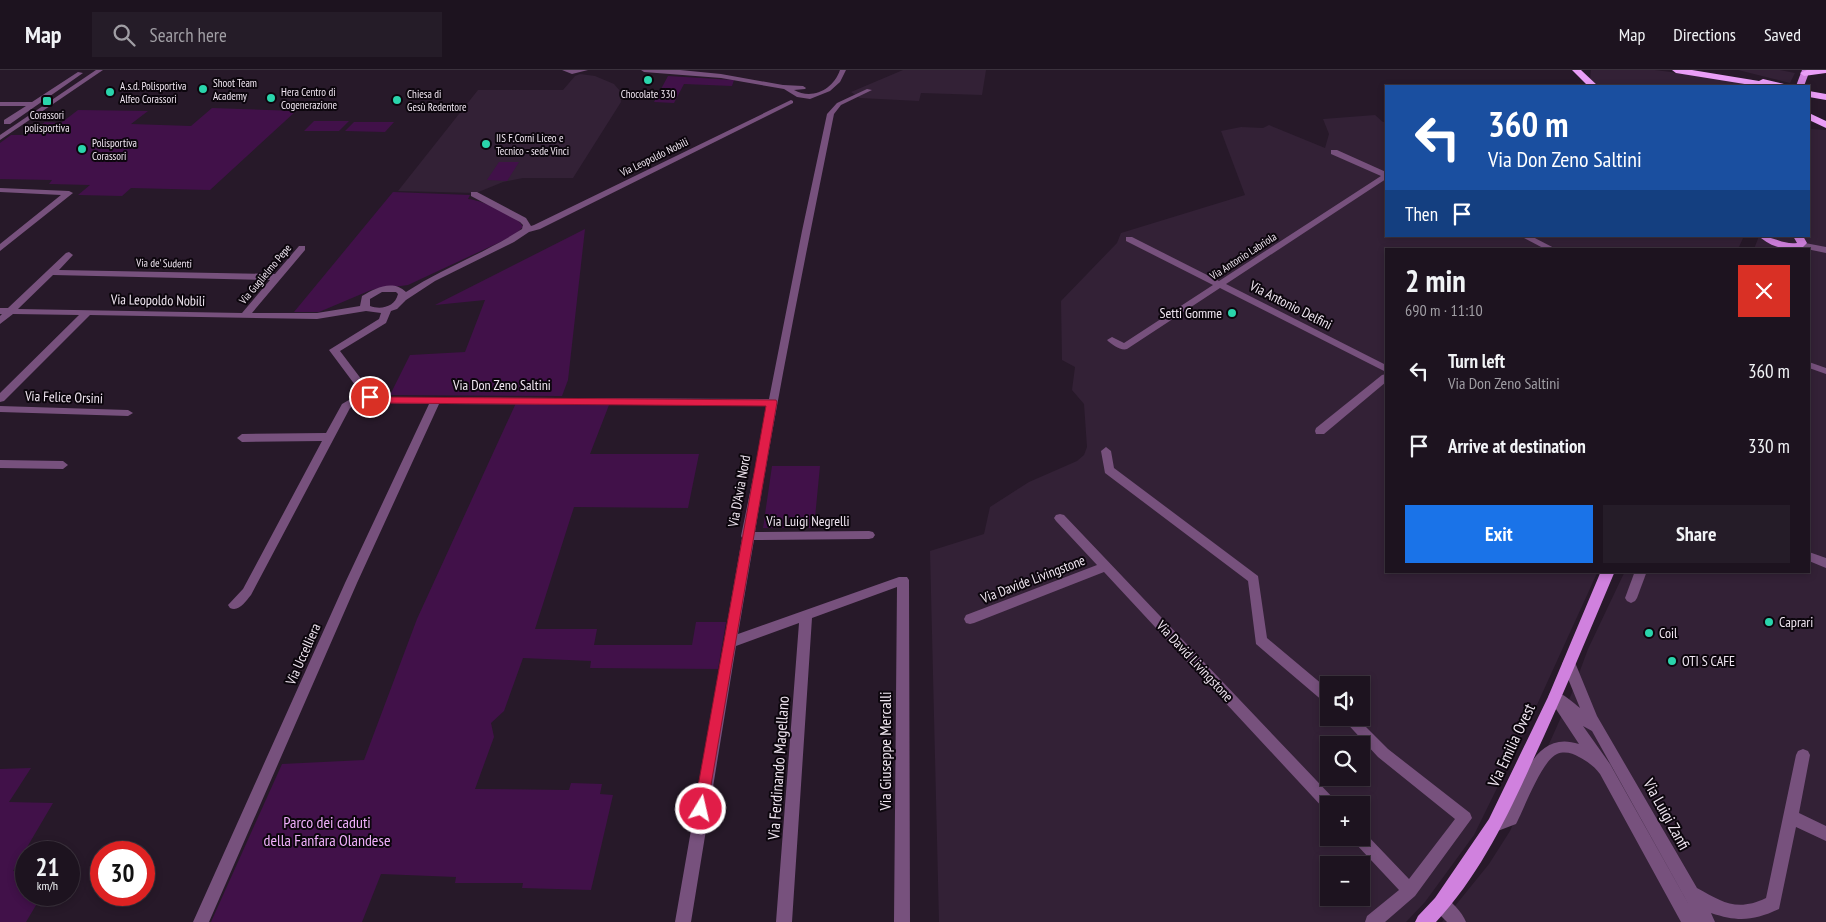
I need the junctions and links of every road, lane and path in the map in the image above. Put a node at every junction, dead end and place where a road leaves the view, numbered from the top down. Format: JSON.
{"nodes":[{"id":1,"x":565,"y":70,"type":"edge"},
{"id":2,"x":586,"y":70,"type":"edge"},
{"id":3,"x":644,"y":70,"type":"edge"},
{"id":4,"x":660,"y":70,"type":"edge"},
{"id":5,"x":843,"y":70,"type":"edge"},
{"id":6,"x":1576,"y":70,"type":"edge"},
{"id":7,"x":1586,"y":70,"type":"edge"},
{"id":8,"x":1676,"y":70,"type":"edge"},
{"id":9,"x":1695,"y":70,"type":"edge"},
{"id":10,"x":1702,"y":70,"type":"edge"},
{"id":11,"x":1826,"y":70,"type":"edge"},
{"id":12,"x":97,"y":71,"type":"edge"},
{"id":13,"x":1805,"y":72,"type":"edge"},
{"id":14,"x":80,"y":73,"type":"dead end"},
{"id":15,"x":1718,"y":73,"type":"junction"},
{"id":16,"x":1736,"y":78,"type":"junction"},
{"id":17,"x":1591,"y":84,"type":"edge"},
{"id":18,"x":1768,"y":85,"type":"edge"},
{"id":19,"x":1781,"y":85,"type":"edge"},
{"id":20,"x":1800,"y":85,"type":"edge"},
{"id":21,"x":817,"y":88,"type":"junction"},
{"id":22,"x":869,"y":90,"type":"dead end"},
{"id":23,"x":799,"y":91,"type":"junction"},
{"id":24,"x":1810,"y":92,"type":"edge"},
{"id":25,"x":1826,"y":96,"type":"edge"},
{"id":26,"x":806,"y":98,"type":"junction"},
{"id":27,"x":791,"y":102,"type":"junction"},
{"id":28,"x":0,"y":104,"type":"edge"},
{"id":29,"x":34,"y":104,"type":"junction"},
{"id":30,"x":1810,"y":117,"type":"edge"},
{"id":31,"x":3,"y":122,"type":"edge"},
{"id":32,"x":23,"y":122,"type":"junction"},
{"id":33,"x":1826,"y":127,"type":"edge"},
{"id":34,"x":1810,"y":128,"type":"edge"},
{"id":35,"x":0,"y":138,"type":"edge"},
{"id":36,"x":1334,"y":152,"type":"dead end"},
{"id":37,"x":1385,"y":176,"type":"edge"},
{"id":38,"x":1385,"y":177,"type":"edge"},
{"id":39,"x":0,"y":190,"type":"edge"},
{"id":40,"x":474,"y":194,"type":"dead end"},
{"id":41,"x":526,"y":230,"type":"junction"},
{"id":42,"x":1526,"y":237,"type":"edge"},
{"id":43,"x":1767,"y":238,"type":"edge"},
{"id":44,"x":1130,"y":239,"type":"dead end"},
{"id":45,"x":1796,"y":243,"type":"edge"},
{"id":46,"x":0,"y":248,"type":"edge"},
{"id":47,"x":302,"y":248,"type":"dead end"},
{"id":48,"x":1548,"y":248,"type":"edge"},
{"id":49,"x":1826,"y":250,"type":"edge"},
{"id":50,"x":69,"y":255,"type":"dead end"},
{"id":51,"x":51,"y":272,"type":"junction"},
{"id":52,"x":277,"y":277,"type":"junction"},
{"id":53,"x":1220,"y":284,"type":"junction"},
{"id":54,"x":401,"y":294,"type":"junction"},
{"id":55,"x":365,"y":305,"type":"junction"},
{"id":56,"x":386,"y":309,"type":"junction"},
{"id":57,"x":0,"y":311,"type":"edge"},
{"id":58,"x":10,"y":311,"type":"junction"},
{"id":59,"x":87,"y":313,"type":"junction"},
{"id":60,"x":245,"y":315,"type":"junction"},
{"id":61,"x":0,"y":321,"type":"edge"},
{"id":62,"x":1112,"y":340,"type":"dead end"},
{"id":63,"x":1810,"y":365,"type":"edge"},
{"id":64,"x":1385,"y":368,"type":"edge"},
{"id":65,"x":1826,"y":371,"type":"edge"},
{"id":66,"x":1385,"y":378,"type":"edge"},
{"id":67,"x":367,"y":394,"type":"junction"},
{"id":68,"x":0,"y":398,"type":"edge"},
{"id":69,"x":436,"y":400,"type":"junction"},
{"id":70,"x":772,"y":402,"type":"junction"},
{"id":71,"x":0,"y":409,"type":"edge"},
{"id":72,"x":128,"y":413,"type":"dead end"},
{"id":73,"x":1320,"y":431,"type":"dead end"},
{"id":74,"x":330,"y":437,"type":"junction"},
{"id":75,"x":242,"y":438,"type":"dead end"},
{"id":76,"x":1106,"y":450,"type":"dead end"},
{"id":77,"x":0,"y":464,"type":"edge"},
{"id":78,"x":63,"y":465,"type":"dead end"},
{"id":79,"x":1060,"y":518,"type":"dead end"},
{"id":80,"x":869,"y":535,"type":"dead end"},
{"id":81,"x":747,"y":536,"type":"junction"},
{"id":82,"x":1810,"y":556,"type":"edge"},
{"id":83,"x":1826,"y":563,"type":"edge"},
{"id":84,"x":1107,"y":566,"type":"junction"},
{"id":85,"x":1607,"y":573,"type":"edge"},
{"id":86,"x":1640,"y":573,"type":"edge"},
{"id":87,"x":1631,"y":598,"type":"dead end"},
{"id":88,"x":234,"y":605,"type":"dead end"},
{"id":89,"x":806,"y":616,"type":"junction"},
{"id":90,"x":970,"y":619,"type":"dead end"},
{"id":91,"x":729,"y":643,"type":"junction"},
{"id":92,"x":1569,"y":664,"type":"junction"},
{"id":93,"x":1320,"y":690,"type":"edge"},
{"id":94,"x":1555,"y":697,"type":"junction"},
{"id":95,"x":1357,"y":726,"type":"edge"},
{"id":96,"x":1594,"y":726,"type":"junction"},
{"id":97,"x":1803,"y":755,"type":"dead end"},
{"id":98,"x":1605,"y":769,"type":"junction"},
{"id":99,"x":1322,"y":796,"type":"edge"},
{"id":100,"x":1791,"y":816,"type":"junction"},
{"id":101,"x":1494,"y":825,"type":"junction"},
{"id":102,"x":1826,"y":834,"type":"edge"},
{"id":103,"x":1368,"y":846,"type":"edge"},
{"id":104,"x":1410,"y":891,"type":"junction"},
{"id":105,"x":1692,"y":894,"type":"junction"},
{"id":106,"x":1441,"y":904,"type":"junction"},
{"id":107,"x":1729,"y":918,"type":"edge"},
{"id":108,"x":201,"y":922,"type":"edge"},
{"id":109,"x":683,"y":922,"type":"edge"},
{"id":110,"x":784,"y":922,"type":"edge"},
{"id":111,"x":902,"y":922,"type":"edge"},
{"id":112,"x":1372,"y":922,"type":"edge"},
{"id":113,"x":1424,"y":922,"type":"edge"},
{"id":114,"x":1458,"y":922,"type":"edge"},
{"id":115,"x":1690,"y":922,"type":"edge"},
{"id":116,"x":1706,"y":922,"type":"edge"}],
"edges":[{"from":1,"to":2,"type":"street"},
{"from":3,"to":4,"type":"street"},
{"from":4,"to":23,"type":"street"},
{"from":5,"to":21,"type":"street"},
{"from":6,"to":17,"type":"highway"},
{"from":7,"to":17,"type":"highway"},
{"from":8,"to":16,"type":"highway"},
{"from":9,"to":15,"type":"highway"},
{"from":10,"to":15,"type":"highway"},
{"from":11,"to":13,"type":"highway"},
{"from":12,"to":32,"type":"street"},
{"from":13,"to":20,"type":"main road"},
{"from":14,"to":29,"type":"street"},
{"from":15,"to":16,"type":"highway"},
{"from":16,"to":18,"type":"highway"},
{"from":16,"to":19,"type":"highway"},
{"from":21,"to":23,"type":"street"},
{"from":21,"to":26,"type":"street","name":"Via Leopoldo Nobili"},
{"from":22,"to":70,"type":"street","name":"Via D'Avia Nord"},
{"from":23,"to":26,"type":"street"},
{"from":23,"to":27,"type":"street","name":"Via Leopoldo Nobili"},
{"from":24,"to":25,"type":"highway"},
{"from":26,"to":27,"type":"street","name":"Via Leopoldo Nobili"},
{"from":27,"to":41,"type":"street","name":"Via Leopoldo Nobili"},
{"from":28,"to":29,"type":"street"},
{"from":29,"to":31,"type":"street"},
{"from":30,"to":33,"type":"highway"},
{"from":31,"to":32,"type":"street"},
{"from":32,"to":35,"type":"street"},
{"from":33,"to":34,"type":"highway"},
{"from":36,"to":37,"type":"street"},
{"from":38,"to":53,"type":"street","name":"Via Antonio Labriola"},
{"from":39,"to":46,"type":"street"},
{"from":40,"to":41,"type":"street"},
{"from":41,"to":54,"type":"street","name":"Via Leopoldo Nobili"},
{"from":42,"to":48,"type":"street"},
{"from":43,"to":45,"type":"main road"},
{"from":44,"to":53,"type":"street","name":"Via Antonio Delfini"},
{"from":45,"to":49,"type":"street"},
{"from":47,"to":52,"type":"street","name":"Via Guglielmo Pepe"},
{"from":50,"to":51,"type":"street"},
{"from":51,"to":52,"type":"street","name":"Via de’ Sudenti"},
{"from":51,"to":58,"type":"street"},
{"from":52,"to":60,"type":"street","name":"Via Guglielmo Pepe"},
{"from":53,"to":62,"type":"street","name":"Via Antonio Labriola"},
{"from":53,"to":64,"type":"street","name":"Via Antonio Delfini"},
{"from":54,"to":55,"type":"street"},
{"from":54,"to":56,"type":"street","name":"Via Leopoldo Nobili"},
{"from":55,"to":56,"type":"street"},
{"from":55,"to":60,"type":"street","name":"Via Leopoldo Nobili"},
{"from":56,"to":67,"type":"street"},
{"from":57,"to":58,"type":"street","name":"Via Leopoldo Nobili"},
{"from":58,"to":59,"type":"street","name":"Via Leopoldo Nobili"},
{"from":58,"to":61,"type":"street"},
{"from":59,"to":60,"type":"street","name":"Via Leopoldo Nobili"},
{"from":59,"to":68,"type":"street"},
{"from":63,"to":65,"type":"street"},
{"from":66,"to":73,"type":"street"},
{"from":67,"to":69,"type":"street","name":"Via Don Zeno Saltini"},
{"from":67,"to":74,"type":"street"},
{"from":69,"to":70,"type":"street","name":"Via Don Zeno Saltini"},
{"from":69,"to":108,"type":"street","name":"Via Uccelliera"},
{"from":70,"to":81,"type":"street","name":"Via D'Avia Nord"},
{"from":71,"to":72,"type":"street","name":"Via Felice Orsini"},
{"from":74,"to":75,"type":"street"},
{"from":74,"to":88,"type":"street"},
{"from":76,"to":93,"type":"street"},
{"from":77,"to":78,"type":"street"},
{"from":79,"to":84,"type":"street","name":"Via David Livingstone"},
{"from":80,"to":81,"type":"street","name":"Via Luigi Negrelli"},
{"from":81,"to":91,"type":"street","name":"Via D'Avia Nord"},
{"from":82,"to":83,"type":"street"},
{"from":84,"to":90,"type":"street","name":"Via Davide Livingstone"},
{"from":84,"to":99,"type":"street","name":"Via David Livingstone"},
{"from":85,"to":92,"type":"main road","name":"Via Emilia Ovest"},
{"from":86,"to":87,"type":"street"},
{"from":89,"to":91,"type":"street"},
{"from":89,"to":110,"type":"street","name":"Via Ferdinando Magellano"},
{"from":89,"to":111,"type":"street","name":"Via Giuseppe Mercalli"},
{"from":91,"to":109,"type":"street","name":"Via D'Avia Nord"},
{"from":92,"to":94,"type":"main road","name":"Via Emilia Ovest"},
{"from":92,"to":96,"type":"street"},
{"from":94,"to":96,"type":"street"},
{"from":94,"to":98,"type":"street"},
{"from":94,"to":101,"type":"main road","name":"Via Emilia Ovest"},
{"from":95,"to":104,"type":"street"},
{"from":96,"to":105,"type":"street","name":"Via Luigi Zanfi"},
{"from":97,"to":100,"type":"street"},
{"from":98,"to":101,"type":"street"},
{"from":98,"to":115,"type":"street"},
{"from":100,"to":102,"type":"street"},
{"from":100,"to":107,"type":"street"},
{"from":101,"to":106,"type":"main road","name":"Via Emilia Ovest"},
{"from":103,"to":104,"type":"street"},
{"from":104,"to":112,"type":"street"},
{"from":105,"to":107,"type":"street"},
{"from":105,"to":116,"type":"street","name":"Via Luigi Zanfi"},
{"from":106,"to":113,"type":"main road","name":"Via Emilia Ovest"},
{"from":106,"to":114,"type":"street"}]}
